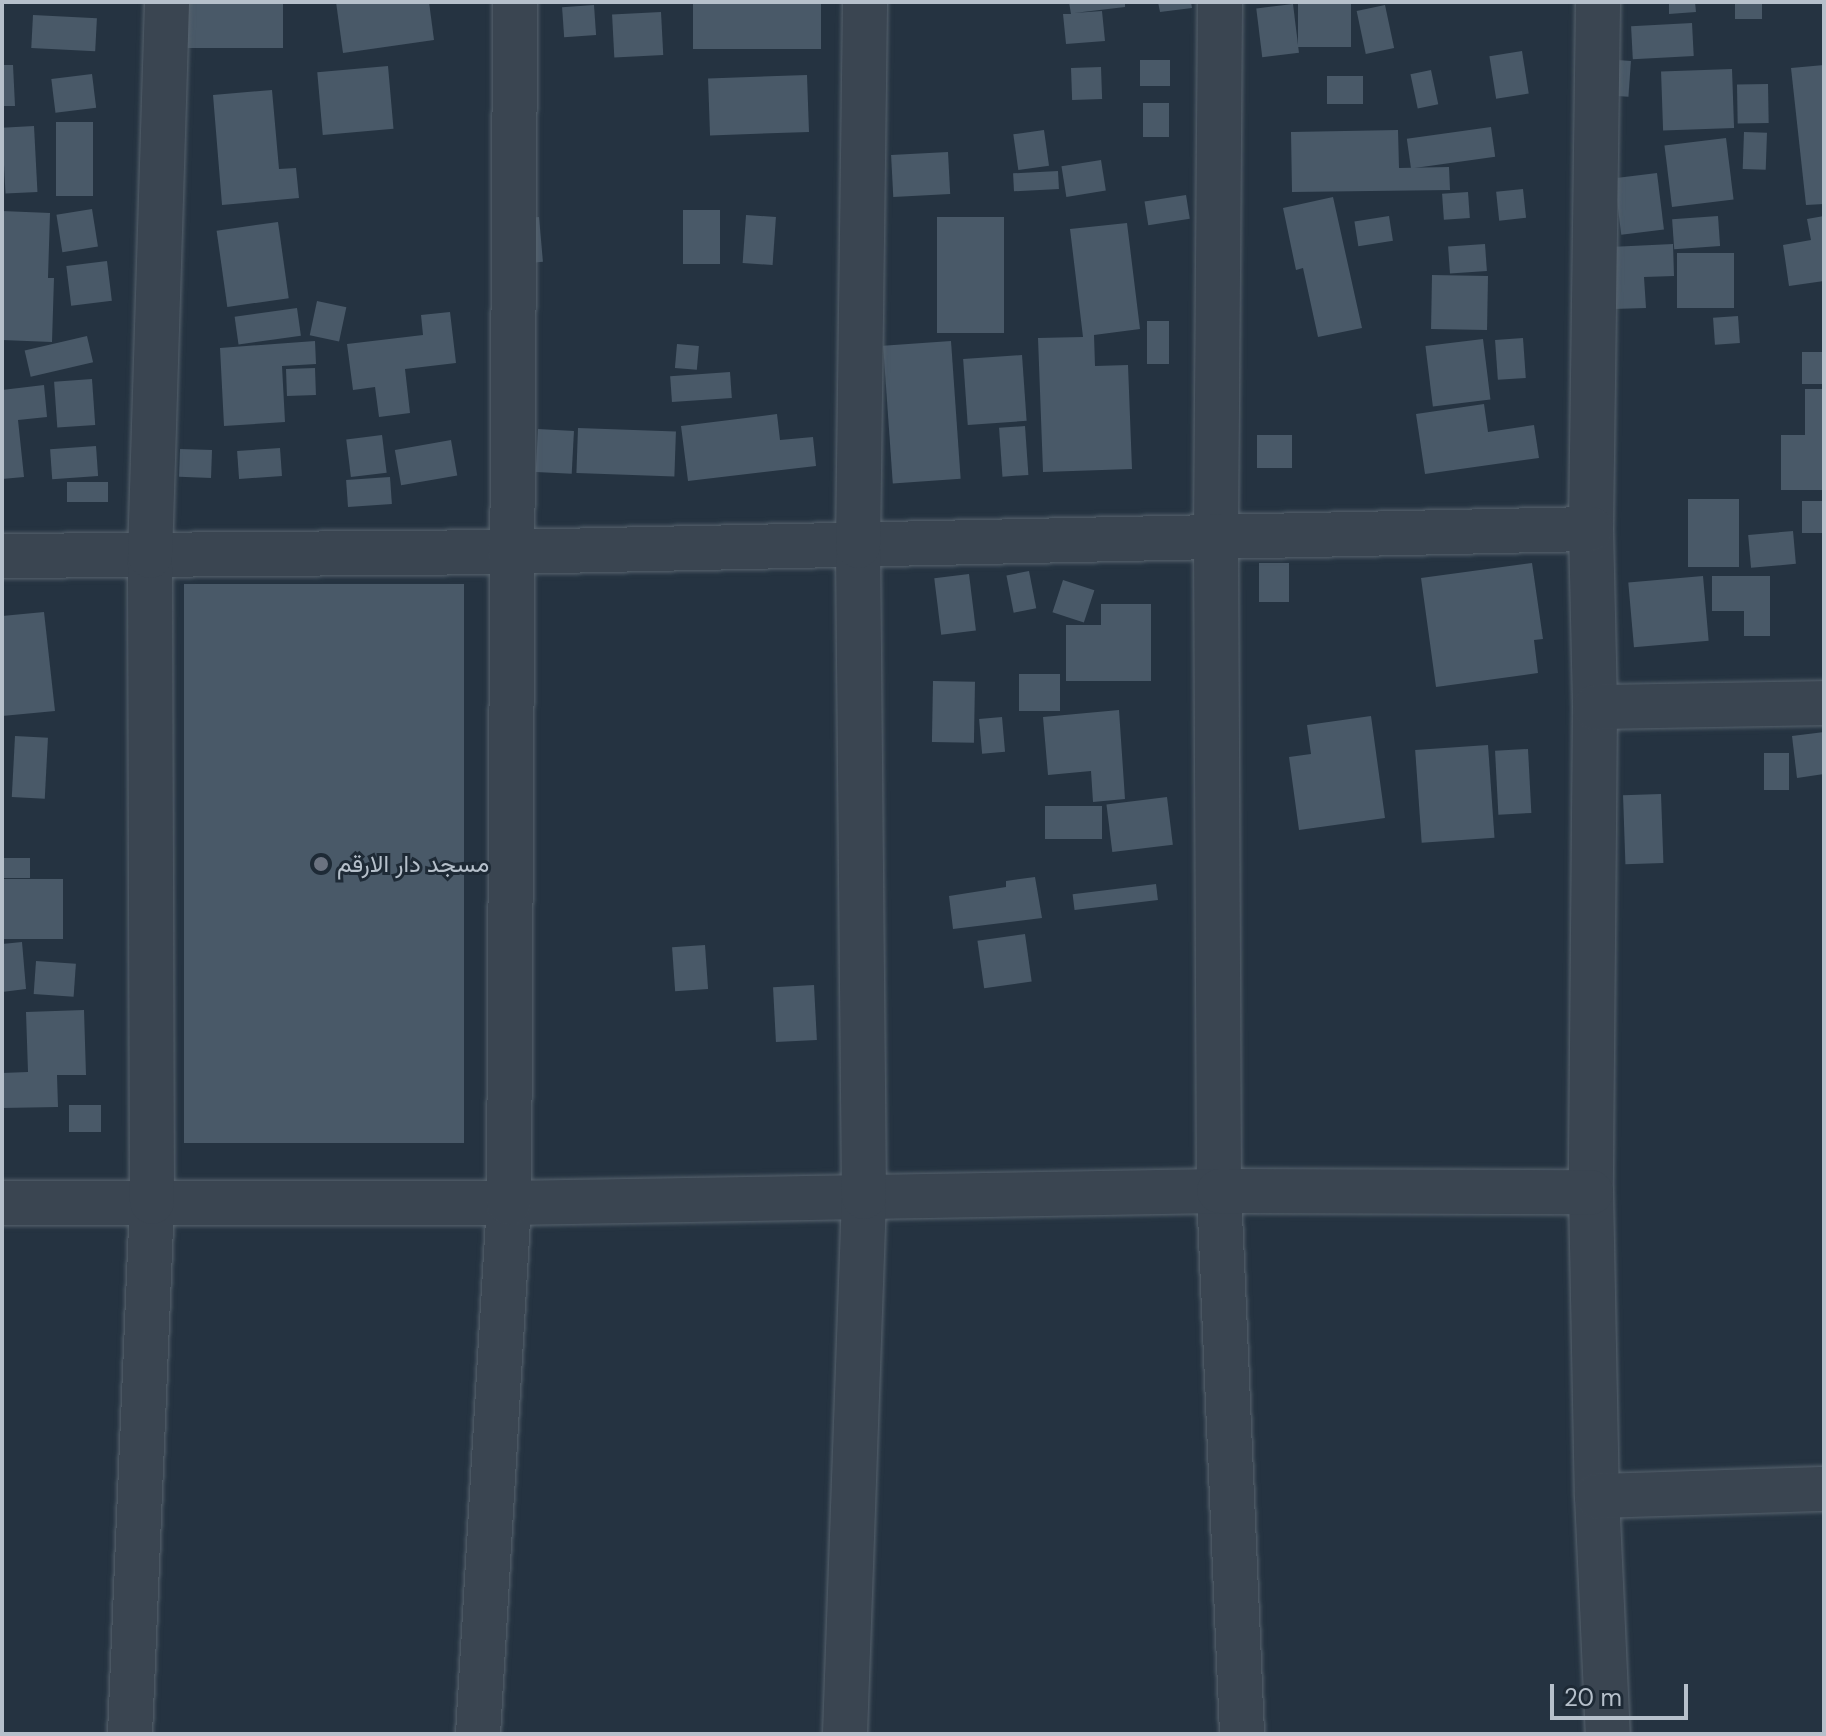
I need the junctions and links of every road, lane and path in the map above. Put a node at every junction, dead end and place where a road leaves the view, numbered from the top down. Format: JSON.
{"nodes":[{"id":1,"x":167,"y":2,"type":"edge"},
{"id":2,"x":515,"y":2,"type":"edge"},
{"id":3,"x":865,"y":2,"type":"edge"},
{"id":4,"x":1220,"y":2,"type":"edge"},
{"id":5,"x":1598,"y":2,"type":"edge"},
{"id":6,"x":1591,"y":529,"type":"junction"},
{"id":7,"x":1216,"y":536,"type":"junction"},
{"id":8,"x":858,"y":546,"type":"junction"},
{"id":9,"x":510,"y":552,"type":"junction"},
{"id":10,"x":2,"y":556,"type":"edge"},
{"id":11,"x":150,"y":556,"type":"junction"},
{"id":12,"x":1824,"y":703,"type":"edge"},
{"id":13,"x":1595,"y":707,"type":"junction"},
{"id":14,"x":1219,"y":1191,"type":"junction"},
{"id":15,"x":1591,"y":1192,"type":"junction"},
{"id":16,"x":864,"y":1197,"type":"junction"},
{"id":17,"x":152,"y":1202,"type":"junction"},
{"id":18,"x":2,"y":1203,"type":"edge"},
{"id":19,"x":509,"y":1203,"type":"junction"},
{"id":20,"x":1824,"y":1489,"type":"edge"},
{"id":21,"x":1597,"y":1496,"type":"junction"},
{"id":22,"x":130,"y":1734,"type":"edge"},
{"id":23,"x":478,"y":1734,"type":"edge"},
{"id":24,"x":845,"y":1734,"type":"edge"},
{"id":25,"x":1242,"y":1734,"type":"edge"},
{"id":26,"x":1608,"y":1734,"type":"edge"}],
"edges":[{"from":1,"to":11,"type":"street"},
{"from":2,"to":9,"type":"street"},
{"from":3,"to":8,"type":"street"},
{"from":4,"to":7,"type":"street"},
{"from":5,"to":6,"type":"street"},
{"from":6,"to":7,"type":"street"},
{"from":6,"to":13,"type":"street"},
{"from":7,"to":8,"type":"street"},
{"from":7,"to":14,"type":"street"},
{"from":8,"to":9,"type":"street"},
{"from":8,"to":16,"type":"street"},
{"from":9,"to":11,"type":"street"},
{"from":9,"to":19,"type":"street"},
{"from":10,"to":11,"type":"street"},
{"from":11,"to":17,"type":"street"},
{"from":12,"to":13,"type":"street"},
{"from":13,"to":15,"type":"street"},
{"from":14,"to":15,"type":"street"},
{"from":14,"to":16,"type":"street"},
{"from":14,"to":25,"type":"street"},
{"from":15,"to":21,"type":"street"},
{"from":16,"to":19,"type":"street"},
{"from":16,"to":24,"type":"street"},
{"from":17,"to":18,"type":"street"},
{"from":17,"to":19,"type":"street"},
{"from":17,"to":22,"type":"street"},
{"from":19,"to":23,"type":"street"},
{"from":20,"to":21,"type":"street"},
{"from":21,"to":26,"type":"street"}]}
